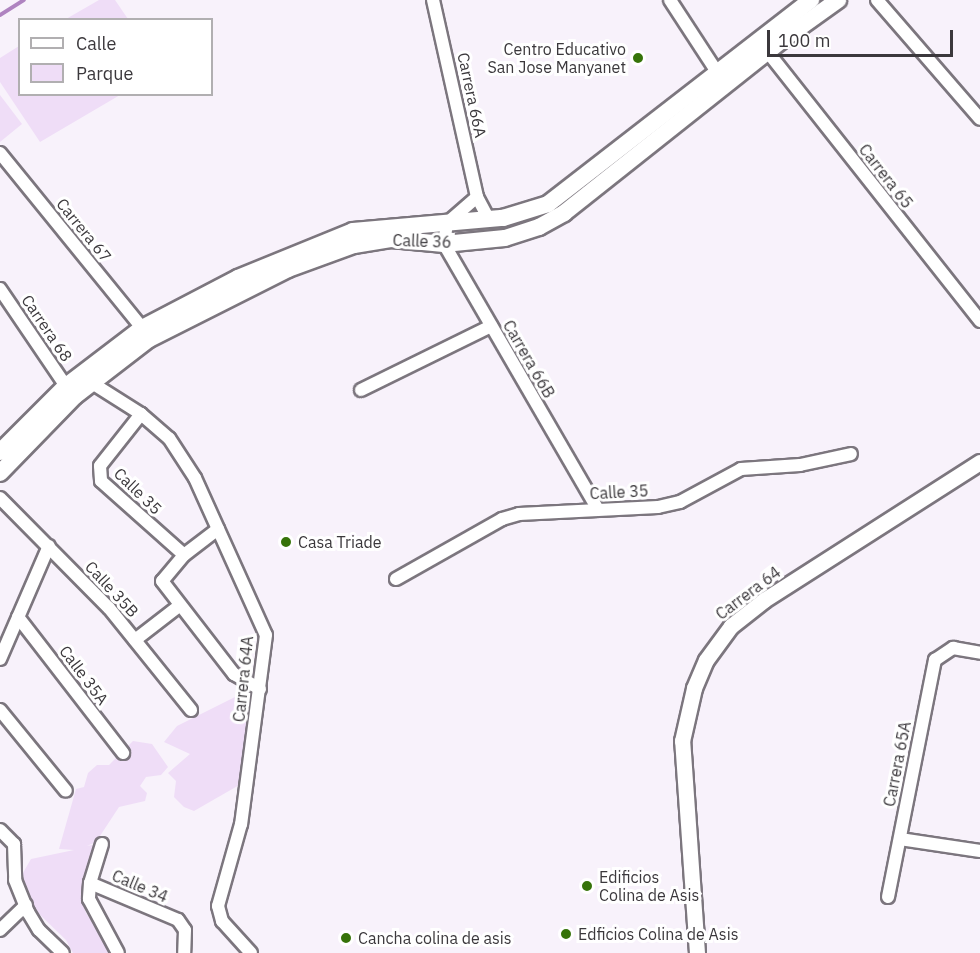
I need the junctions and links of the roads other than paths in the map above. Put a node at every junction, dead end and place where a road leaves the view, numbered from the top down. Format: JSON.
{"nodes":[{"id":1,"x":433,"y":0,"type":"edge"},
{"id":2,"x":670,"y":0,"type":"edge"},
{"id":3,"x":812,"y":0,"type":"edge"},
{"id":4,"x":838,"y":0,"type":"edge"},
{"id":5,"x":877,"y":0,"type":"edge"},
{"id":6,"x":767,"y":51,"type":"junction"},
{"id":7,"x":717,"y":72,"type":"junction"},
{"id":8,"x":980,"y":119,"type":"edge"},
{"id":9,"x":0,"y":153,"type":"edge"},
{"id":10,"x":477,"y":197,"type":"junction"},
{"id":11,"x":489,"y":220,"type":"junction"},
{"id":12,"x":447,"y":223,"type":"junction"},
{"id":13,"x":444,"y":244,"type":"junction"},
{"id":14,"x":0,"y":289,"type":"edge"},
{"id":15,"x":980,"y":321,"type":"edge"},
{"id":16,"x":491,"y":326,"type":"junction"},
{"id":17,"x":142,"y":328,"type":"junction"},
{"id":18,"x":93,"y":382,"type":"junction"},
{"id":19,"x":66,"y":386,"type":"junction"},
{"id":20,"x":362,"y":390,"type":"dead end"},
{"id":21,"x":141,"y":414,"type":"junction"},
{"id":22,"x":0,"y":452,"type":"edge"},
{"id":23,"x":851,"y":454,"type":"dead end"},
{"id":24,"x":980,"y":462,"type":"edge"},
{"id":25,"x":0,"y":473,"type":"edge"},
{"id":26,"x":0,"y":498,"type":"edge"},
{"id":27,"x":597,"y":510,"type":"junction"},
{"id":28,"x":218,"y":529,"type":"junction"},
{"id":29,"x":49,"y":546,"type":"junction"},
{"id":30,"x":184,"y":555,"type":"junction"},
{"id":31,"x":396,"y":579,"type":"dead end"},
{"id":32,"x":179,"y":606,"type":"junction"},
{"id":33,"x":18,"y":617,"type":"junction"},
{"id":34,"x":135,"y":640,"type":"junction"},
{"id":35,"x":980,"y":653,"type":"edge"},
{"id":36,"x":0,"y":659,"type":"edge"},
{"id":37,"x":260,"y":689,"type":"junction"},
{"id":38,"x":0,"y":710,"type":"edge"},
{"id":39,"x":191,"y":710,"type":"dead end"},
{"id":40,"x":123,"y":753,"type":"dead end"},
{"id":41,"x":66,"y":791,"type":"dead end"},
{"id":42,"x":0,"y":830,"type":"edge"},
{"id":43,"x":900,"y":839,"type":"junction"},
{"id":44,"x":102,"y":844,"type":"dead end"},
{"id":45,"x":980,"y":851,"type":"edge"},
{"id":46,"x":90,"y":883,"type":"junction"},
{"id":47,"x":888,"y":897,"type":"dead end"},
{"id":48,"x":26,"y":905,"type":"junction"},
{"id":49,"x":0,"y":930,"type":"edge"},
{"id":50,"x":63,"y":953,"type":"edge"},
{"id":51,"x":118,"y":953,"type":"edge"},
{"id":52,"x":184,"y":953,"type":"edge"},
{"id":53,"x":251,"y":953,"type":"edge"},
{"id":54,"x":697,"y":953,"type":"edge"}],
"edges":[{"from":1,"to":10,"type":"street","name":"Carrera 66A"},
{"from":2,"to":7,"type":"street"},
{"from":3,"to":7,"type":"main road","name":"Calle 36"},
{"from":4,"to":6,"type":"main road","name":"Calle 36"},
{"from":5,"to":8,"type":"street"},
{"from":6,"to":13,"type":"main road","name":"Calle 36"},
{"from":6,"to":15,"type":"street","name":"Carrera 65"},
{"from":7,"to":11,"type":"main road","name":"Calle 36"},
{"from":9,"to":17,"type":"street","name":"Carrera 67"},
{"from":10,"to":11,"type":"street","name":"Carrera 66A"},
{"from":10,"to":12,"type":"street"},
{"from":11,"to":12,"type":"main road","name":"Calle 36"},
{"from":12,"to":13,"type":"street"},
{"from":12,"to":17,"type":"main road","name":"Calle 36"},
{"from":13,"to":16,"type":"street","name":"Carrera 66B"},
{"from":13,"to":18,"type":"main road","name":"Calle 36"},
{"from":14,"to":19,"type":"street","name":"Carrera 68"},
{"from":16,"to":20,"type":"street"},
{"from":16,"to":27,"type":"street","name":"Carrera 66B"},
{"from":17,"to":19,"type":"main road","name":"Calle 36"},
{"from":18,"to":21,"type":"street","name":"Carrera 64A"},
{"from":18,"to":25,"type":"main road","name":"Calle 36"},
{"from":19,"to":22,"type":"main road","name":"Calle 36"},
{"from":21,"to":28,"type":"street","name":"Carrera 64A"},
{"from":21,"to":30,"type":"street","name":"Calle 35"},
{"from":23,"to":27,"type":"street","name":"Calle 35"},
{"from":24,"to":54,"type":"street","name":"Carrera 64"},
{"from":26,"to":29,"type":"street","name":"Calle 35B"},
{"from":27,"to":31,"type":"street","name":"Calle 35"},
{"from":28,"to":30,"type":"street"},
{"from":28,"to":37,"type":"street","name":"Carrera 64A"},
{"from":29,"to":33,"type":"street"},
{"from":29,"to":34,"type":"street","name":"Calle 35B"},
{"from":30,"to":32,"type":"street"},
{"from":32,"to":34,"type":"street"},
{"from":32,"to":37,"type":"street"},
{"from":33,"to":36,"type":"street"},
{"from":33,"to":40,"type":"street","name":"Calle 35A"},
{"from":34,"to":39,"type":"street","name":"Calle 35B"},
{"from":35,"to":43,"type":"street","name":"Carrera 65A"},
{"from":37,"to":53,"type":"street","name":"Carrera 64A"},
{"from":38,"to":41,"type":"street"},
{"from":42,"to":48,"type":"street"},
{"from":43,"to":45,"type":"street"},
{"from":43,"to":47,"type":"street","name":"Carrera 65A"},
{"from":44,"to":46,"type":"street"},
{"from":46,"to":51,"type":"street"},
{"from":46,"to":52,"type":"street","name":"Calle 34"},
{"from":48,"to":49,"type":"street"},
{"from":48,"to":50,"type":"street"}]}
